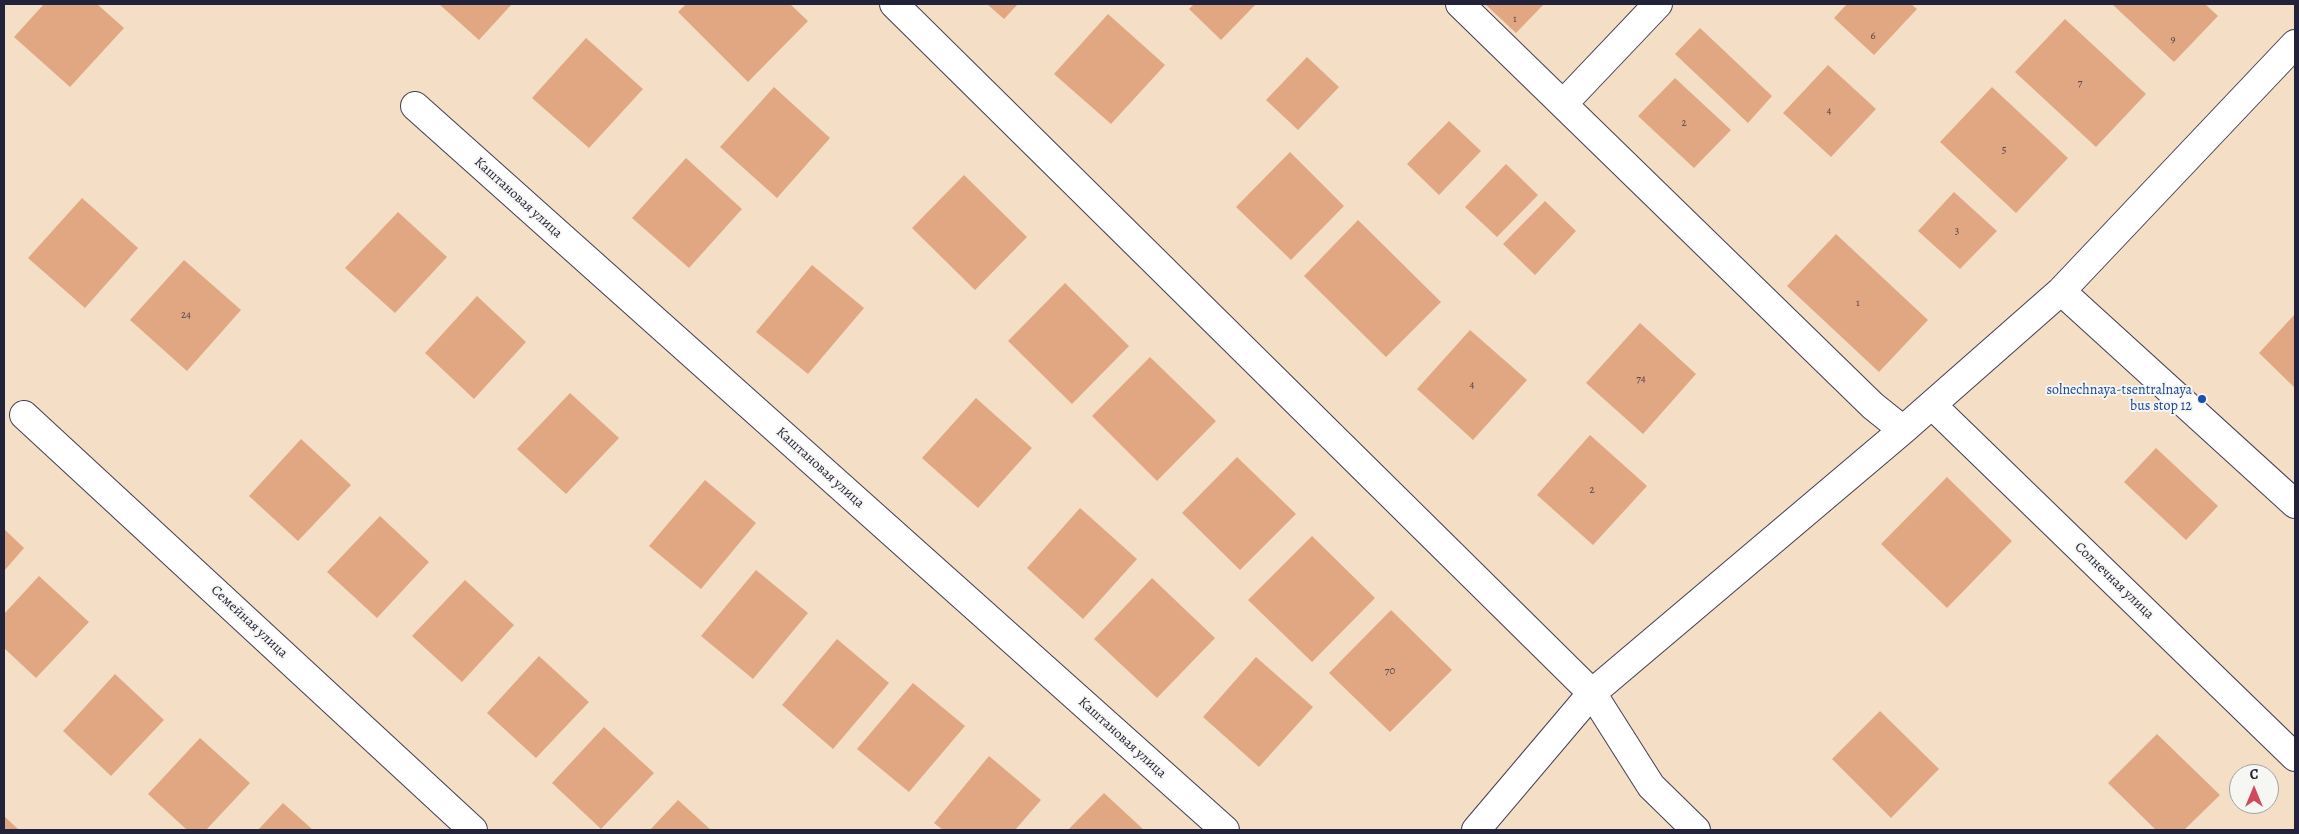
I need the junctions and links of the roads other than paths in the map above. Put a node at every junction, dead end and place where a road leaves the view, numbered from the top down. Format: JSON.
{"nodes":[{"id":1,"x":894,"y":4,"type":"edge"},
{"id":2,"x":1460,"y":4,"type":"edge"},
{"id":3,"x":1658,"y":4,"type":"edge"},
{"id":4,"x":2295,"y":44,"type":"edge"},
{"id":5,"x":1563,"y":104,"type":"junction"},
{"id":6,"x":415,"y":106,"type":"dead end"},
{"id":7,"x":2061,"y":292,"type":"junction"},
{"id":8,"x":1932,"y":404,"type":"junction"},
{"id":9,"x":24,"y":415,"type":"dead end"},
{"id":10,"x":1903,"y":430,"type":"junction"},
{"id":11,"x":2295,"y":504,"type":"edge"},
{"id":12,"x":1592,"y":693,"type":"junction"},
{"id":13,"x":2295,"y":757,"type":"edge"},
{"id":14,"x":474,"y":830,"type":"edge"},
{"id":15,"x":1225,"y":830,"type":"edge"},
{"id":16,"x":1476,"y":830,"type":"edge"},
{"id":17,"x":1696,"y":830,"type":"edge"}],
"edges":[{"from":1,"to":12,"type":"street"},
{"from":2,"to":5,"type":"street"},
{"from":3,"to":5,"type":"street"},
{"from":4,"to":7,"type":"street"},
{"from":5,"to":10,"type":"street"},
{"from":6,"to":15,"type":"street","name":"Каштановая улица"},
{"from":7,"to":8,"type":"street"},
{"from":7,"to":11,"type":"street"},
{"from":8,"to":10,"type":"street"},
{"from":8,"to":13,"type":"street","name":"Солнечная улица"},
{"from":9,"to":14,"type":"street","name":"Семейная улица"},
{"from":10,"to":12,"type":"street"},
{"from":12,"to":16,"type":"street"},
{"from":12,"to":17,"type":"street"}]}
